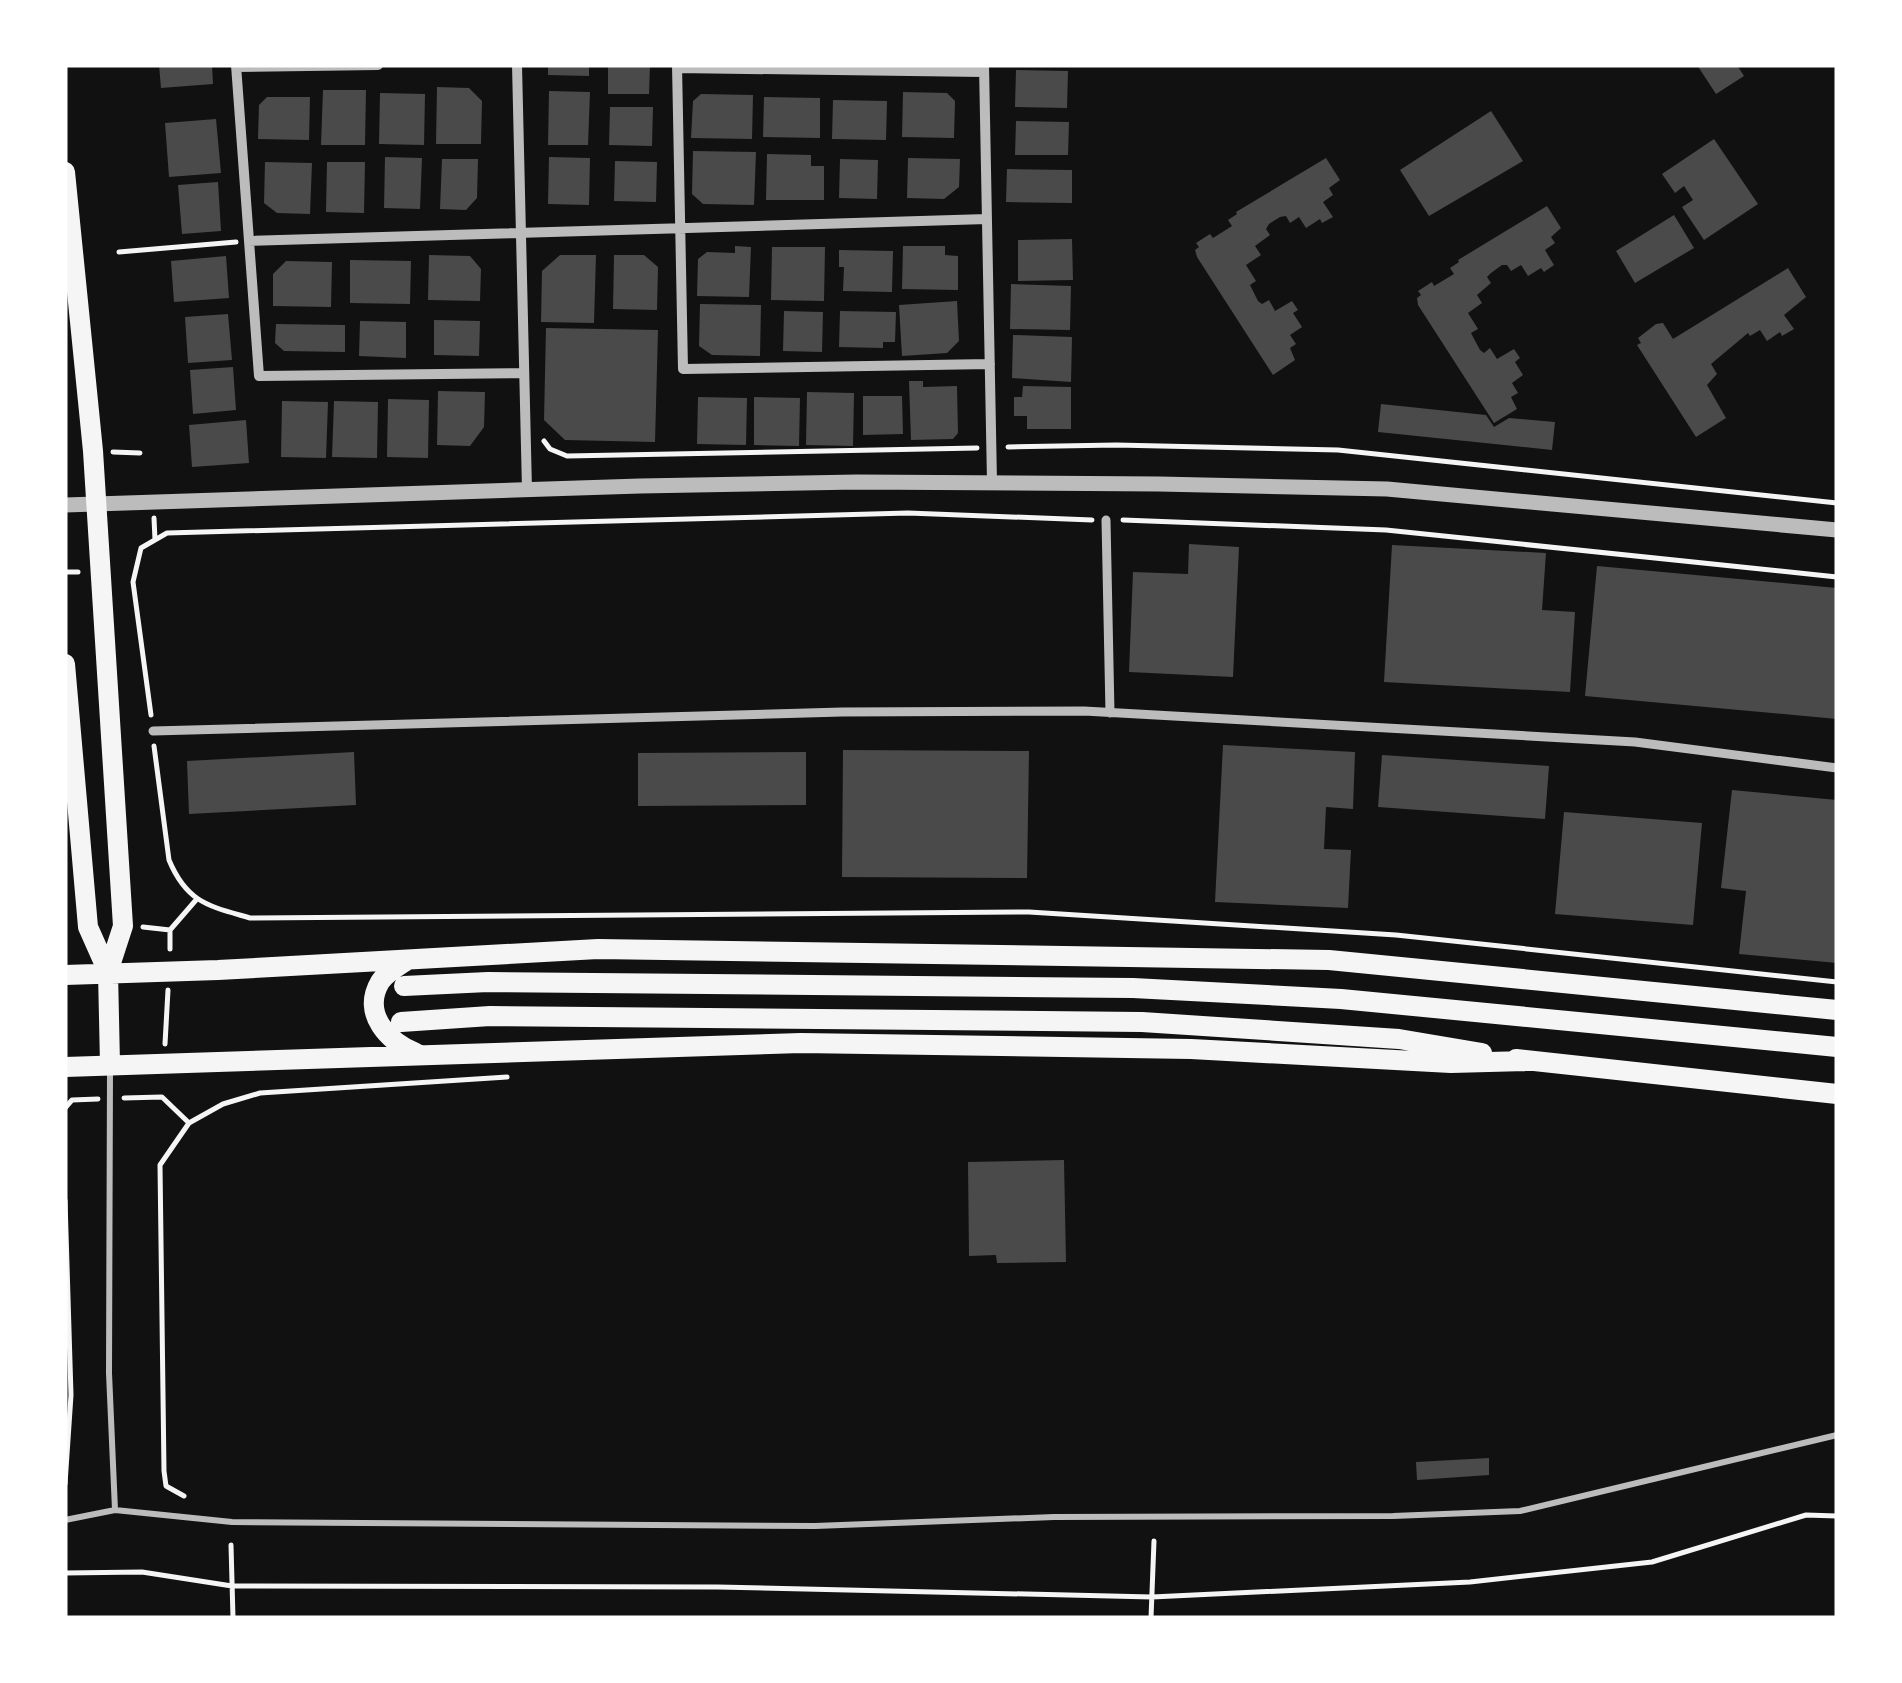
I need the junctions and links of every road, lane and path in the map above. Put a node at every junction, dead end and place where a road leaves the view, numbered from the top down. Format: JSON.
{"nodes":[{"id":1,"x":378,"y":65,"type":"edge"},
{"id":2,"x":516,"y":65,"type":"edge"},
{"id":3,"x":236,"y":66,"type":"edge"},
{"id":4,"x":677,"y":66,"type":"edge"},
{"id":5,"x":821,"y":67,"type":"edge"},
{"id":6,"x":984,"y":68,"type":"edge"},
{"id":7,"x":65,"y":172,"type":"edge"},
{"id":8,"x":987,"y":220,"type":"junction"},
{"id":9,"x":680,"y":227,"type":"junction"},
{"id":10,"x":521,"y":231,"type":"junction"},
{"id":11,"x":249,"y":241,"type":"junction"},
{"id":12,"x":119,"y":252,"type":"dead end"},
{"id":13,"x":990,"y":364,"type":"junction"},
{"id":14,"x":523,"y":373,"type":"junction"},
{"id":15,"x":548,"y":447,"type":"dead end"},
{"id":16,"x":991,"y":448,"type":"junction"},
{"id":17,"x":992,"y":482,"type":"junction"},
{"id":18,"x":527,"y":490,"type":"junction"},
{"id":19,"x":1837,"y":503,"type":"edge"},
{"id":20,"x":97,"y":504,"type":"junction"},
{"id":21,"x":65,"y":505,"type":"edge"},
{"id":22,"x":1106,"y":520,"type":"junction"},
{"id":23,"x":1837,"y":530,"type":"edge"},
{"id":24,"x":136,"y":570,"type":"dead end"},
{"id":25,"x":1837,"y":577,"type":"edge"},
{"id":26,"x":65,"y":664,"type":"edge"},
{"id":27,"x":1110,"y":713,"type":"junction"},
{"id":28,"x":152,"y":731,"type":"dead end"},
{"id":29,"x":1837,"y":768,"type":"edge"},
{"id":30,"x":407,"y":960,"type":"junction"},
{"id":31,"x":108,"y":972,"type":"junction"},
{"id":32,"x":169,"y":972,"type":"junction"},
{"id":33,"x":65,"y":976,"type":"edge"},
{"id":34,"x":1837,"y":982,"type":"edge"},
{"id":35,"x":404,"y":986,"type":"dead end"},
{"id":36,"x":1837,"y":1010,"type":"edge"},
{"id":37,"x":401,"y":1022,"type":"dead end"},
{"id":38,"x":1837,"y":1047,"type":"edge"},
{"id":39,"x":426,"y":1057,"type":"junction"},
{"id":40,"x":1528,"y":1061,"type":"junction"},
{"id":41,"x":110,"y":1064,"type":"junction"},
{"id":42,"x":164,"y":1064,"type":"junction"},
{"id":43,"x":65,"y":1067,"type":"edge"},
{"id":44,"x":514,"y":1077,"type":"dead end"},
{"id":45,"x":1837,"y":1094,"type":"edge"},
{"id":46,"x":72,"y":1100,"type":"dead end"},
{"id":47,"x":65,"y":1108,"type":"edge"},
{"id":48,"x":189,"y":1123,"type":"junction"},
{"id":49,"x":65,"y":1200,"type":"edge"},
{"id":50,"x":1837,"y":1434,"type":"edge"},
{"id":51,"x":66,"y":1484,"type":"edge"},
{"id":52,"x":184,"y":1496,"type":"dead end"},
{"id":53,"x":116,"y":1510,"type":"junction"},
{"id":54,"x":1837,"y":1516,"type":"edge"},
{"id":55,"x":65,"y":1520,"type":"edge"},
{"id":56,"x":1154,"y":1541,"type":"dead end"},
{"id":57,"x":232,"y":1546,"type":"dead end"},
{"id":58,"x":65,"y":1573,"type":"edge"},
{"id":59,"x":232,"y":1586,"type":"junction"},
{"id":60,"x":1152,"y":1596,"type":"junction"},
{"id":61,"x":233,"y":1618,"type":"edge"},
{"id":62,"x":1151,"y":1618,"type":"edge"}],
"edges":[{"from":1,"to":3,"type":"street"},
{"from":2,"to":10,"type":"street"},
{"from":3,"to":11,"type":"street"},
{"from":4,"to":5,"type":"street"},
{"from":4,"to":9,"type":"street"},
{"from":5,"to":6,"type":"street"},
{"from":6,"to":8,"type":"street"},
{"from":7,"to":20,"type":"main road"},
{"from":8,"to":9,"type":"street"},
{"from":8,"to":13,"type":"street"},
{"from":9,"to":10,"type":"street"},
{"from":9,"to":13,"type":"street"},
{"from":10,"to":11,"type":"street"},
{"from":10,"to":14,"type":"street"},
{"from":11,"to":12,"type":"path"},
{"from":11,"to":14,"type":"street"},
{"from":13,"to":16,"type":"street"},
{"from":14,"to":18,"type":"street"},
{"from":15,"to":16,"type":"path"},
{"from":16,"to":17,"type":"street"},
{"from":16,"to":19,"type":"path"},
{"from":17,"to":18,"type":"street"},
{"from":17,"to":23,"type":"street"},
{"from":18,"to":20,"type":"street"},
{"from":20,"to":21,"type":"street"},
{"from":20,"to":31,"type":"main road"},
{"from":22,"to":24,"type":"path"},
{"from":22,"to":25,"type":"path"},
{"from":22,"to":27,"type":"street"},
{"from":26,"to":31,"type":"main road"},
{"from":27,"to":28,"type":"street"},
{"from":27,"to":29,"type":"street"},
{"from":30,"to":32,"type":"main road"},
{"from":30,"to":36,"type":"main road"},
{"from":30,"to":39,"type":"main road"},
{"from":31,"to":32,"type":"main road"},
{"from":31,"to":33,"type":"main road"},
{"from":31,"to":41,"type":"main road"},
{"from":32,"to":34,"type":"path"},
{"from":32,"to":42,"type":"path"},
{"from":35,"to":38,"type":"main road"},
{"from":37,"to":40,"type":"main road"},
{"from":39,"to":40,"type":"main road"},
{"from":39,"to":42,"type":"main road"},
{"from":40,"to":45,"type":"main road"},
{"from":41,"to":42,"type":"main road"},
{"from":41,"to":43,"type":"main road"},
{"from":41,"to":53,"type":"lane"},
{"from":42,"to":48,"type":"path"},
{"from":44,"to":48,"type":"path"},
{"from":46,"to":47,"type":"path"},
{"from":48,"to":52,"type":"path"},
{"from":49,"to":51,"type":"path"},
{"from":50,"to":53,"type":"lane"},
{"from":53,"to":55,"type":"lane"},
{"from":54,"to":60,"type":"path"},
{"from":56,"to":60,"type":"path"},
{"from":57,"to":59,"type":"path"},
{"from":58,"to":59,"type":"path"},
{"from":59,"to":60,"type":"path"},
{"from":59,"to":61,"type":"path"},
{"from":60,"to":62,"type":"path"}]}
